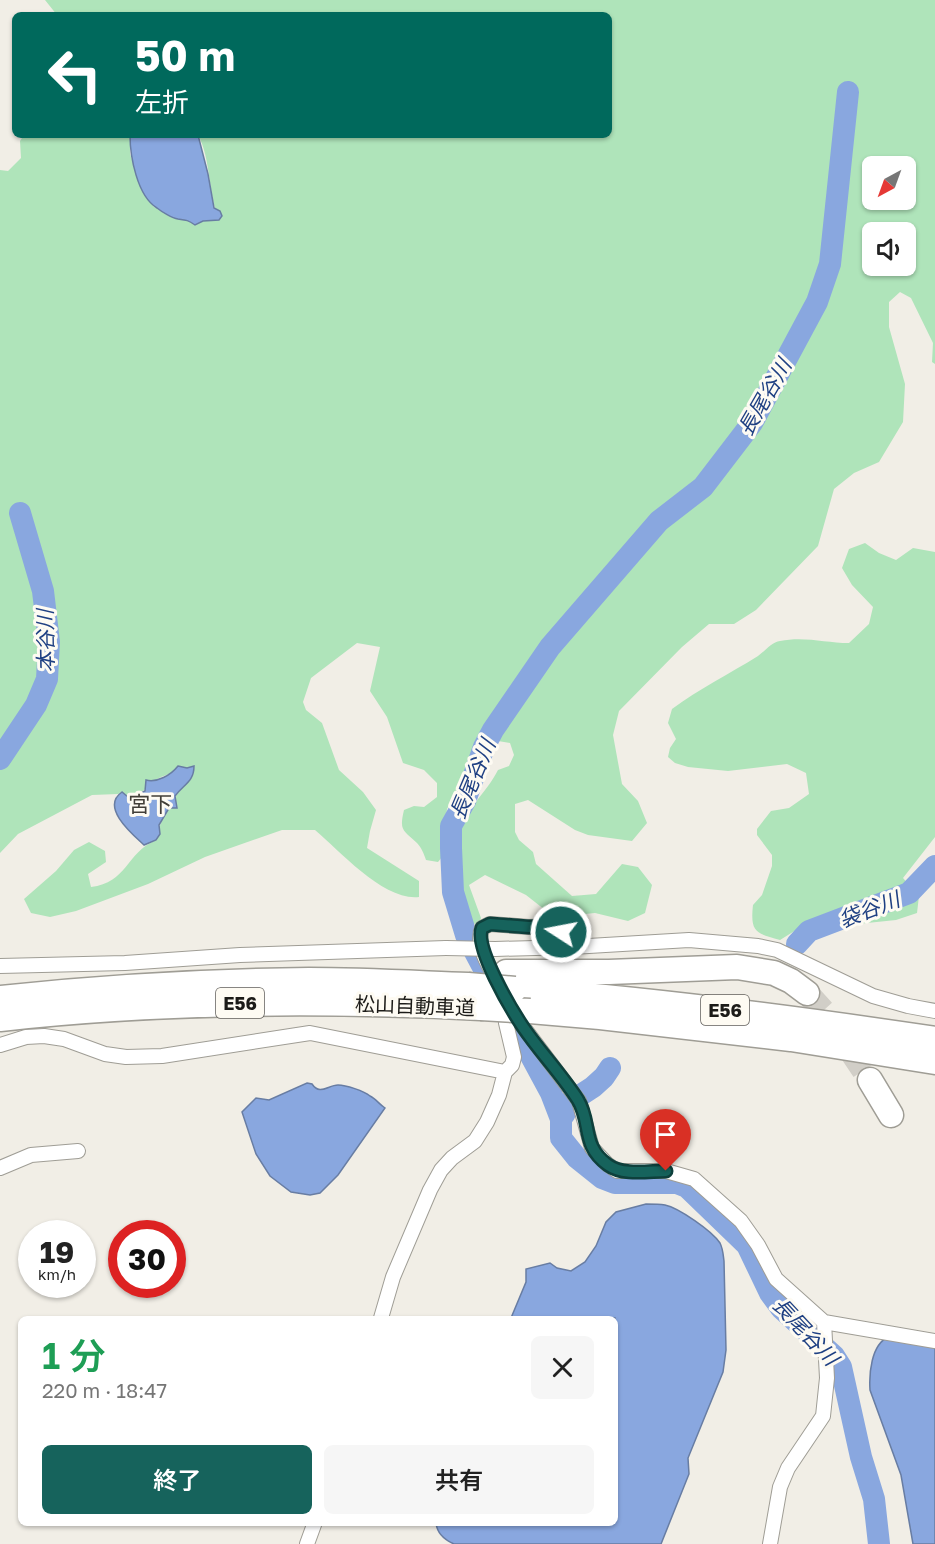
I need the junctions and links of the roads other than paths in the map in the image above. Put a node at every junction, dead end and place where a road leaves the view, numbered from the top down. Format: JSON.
{"nodes":[{"id":1,"x":572,"y":947,"type":"junction"},
{"id":2,"x":0,"y":966,"type":"edge"},
{"id":3,"x":511,"y":980,"type":"junction"},
{"id":4,"x":807,"y":993,"type":"tunnel mouth"},
{"id":5,"x":0,"y":998,"type":"edge"},
{"id":6,"x":935,"y":1011,"type":"edge"},
{"id":7,"x":518,"y":1017,"type":"junction"},
{"id":8,"x":0,"y":1019,"type":"edge"},
{"id":9,"x":935,"y":1040,"type":"edge"},
{"id":10,"x":0,"y":1045,"type":"edge"},
{"id":11,"x":935,"y":1062,"type":"edge"},
{"id":12,"x":506,"y":1072,"type":"junction"},
{"id":13,"x":870,"y":1080,"type":"tunnel mouth"},
{"id":14,"x":891,"y":1115,"type":"dead end"},
{"id":15,"x":78,"y":1151,"type":"dead end"},
{"id":16,"x":0,"y":1168,"type":"edge"},
{"id":17,"x":382,"y":1316,"type":"edge"},
{"id":18,"x":824,"y":1322,"type":"junction"},
{"id":19,"x":935,"y":1341,"type":"edge"},
{"id":20,"x":314,"y":1526,"type":"edge"},
{"id":21,"x":307,"y":1544,"type":"edge"},
{"id":22,"x":770,"y":1544,"type":"edge"}],
"edges":[{"from":1,"to":2,"type":"street","bridge":true},
{"from":1,"to":6,"type":"street"},
{"from":1,"to":7,"type":"street"},
{"from":3,"to":4,"type":"highway"},
{"from":3,"to":5,"type":"highway"},
{"from":3,"to":9,"type":"highway","number":"E56"},
{"from":7,"to":8,"type":"highway","name":"松山自動車道","number":"E56","bridge":true},
{"from":7,"to":11,"type":"highway","name":"松山自動車道","number":"E56"},
{"from":7,"to":12,"type":"street"},
{"from":7,"to":18,"type":"street"},
{"from":10,"to":12,"type":"street"},
{"from":12,"to":17,"type":"street"},
{"from":13,"to":14,"type":"highway"},
{"from":15,"to":16,"type":"street"},
{"from":18,"to":19,"type":"street"},
{"from":18,"to":22,"type":"street"},
{"from":20,"to":21,"type":"street"}]}
